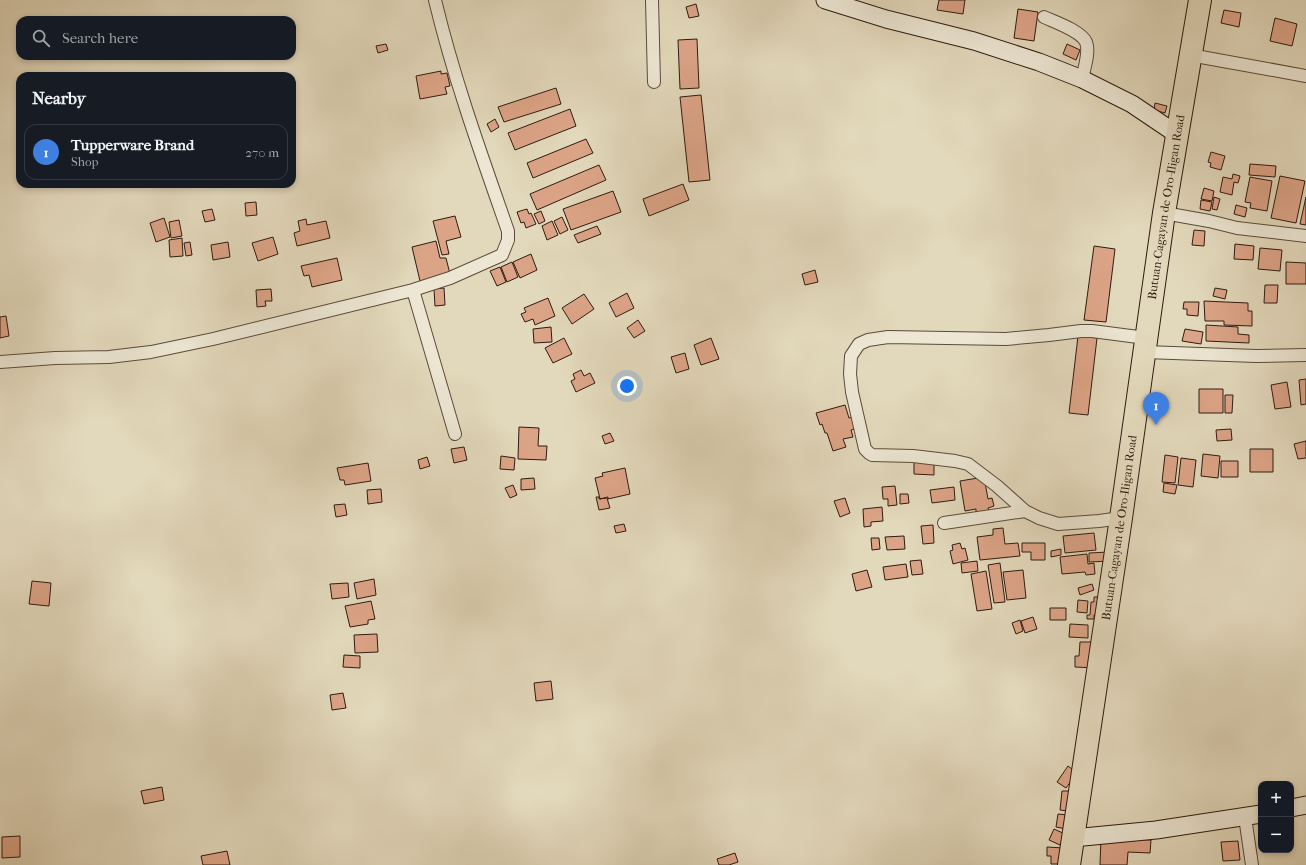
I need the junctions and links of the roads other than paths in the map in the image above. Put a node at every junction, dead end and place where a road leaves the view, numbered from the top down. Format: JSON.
{"nodes":[{"id":1,"x":435,"y":0,"type":"edge"},
{"id":2,"x":652,"y":0,"type":"edge"},
{"id":3,"x":825,"y":0,"type":"edge"},
{"id":4,"x":1200,"y":0,"type":"edge"},
{"id":5,"x":1044,"y":17,"type":"dead end"},
{"id":6,"x":1190,"y":55,"type":"junction"},
{"id":7,"x":1306,"y":76,"type":"edge"},
{"id":8,"x":1082,"y":79,"type":"junction"},
{"id":9,"x":654,"y":82,"type":"dead end"},
{"id":10,"x":1178,"y":135,"type":"junction"},
{"id":11,"x":1164,"y":214,"type":"junction"},
{"id":12,"x":1306,"y":236,"type":"edge"},
{"id":13,"x":413,"y":290,"type":"junction"},
{"id":14,"x":1146,"y":345,"type":"junction"},
{"id":15,"x":1306,"y":355,"type":"edge"},
{"id":16,"x":0,"y":362,"type":"edge"},
{"id":17,"x":455,"y":434,"type":"dead end"},
{"id":18,"x":1025,"y":511,"type":"junction"},
{"id":19,"x":1121,"y":518,"type":"junction"},
{"id":20,"x":944,"y":523,"type":"dead end"},
{"id":21,"x":1306,"y":805,"type":"edge"},
{"id":22,"x":1294,"y":807,"type":"edge"},
{"id":23,"x":1253,"y":816,"type":"edge"},
{"id":24,"x":1073,"y":838,"type":"junction"},
{"id":25,"x":1069,"y":865,"type":"edge"},
{"id":26,"x":1252,"y":865,"type":"edge"}],
"edges":[{"from":1,"to":13,"type":"street"},
{"from":2,"to":9,"type":"street"},
{"from":3,"to":8,"type":"street"},
{"from":4,"to":6,"type":"highway","name":"Butuan-Cagayan de Oro-Iligan Road"},
{"from":5,"to":8,"type":"street"},
{"from":6,"to":7,"type":"street"},
{"from":6,"to":10,"type":"highway","name":"Butuan-Cagayan de Oro-Iligan Road"},
{"from":8,"to":10,"type":"street"},
{"from":10,"to":11,"type":"highway","name":"Butuan-Cagayan de Oro-Iligan Road"},
{"from":11,"to":12,"type":"street"},
{"from":11,"to":14,"type":"highway","name":"Butuan-Cagayan de Oro-Iligan Road"},
{"from":13,"to":16,"type":"street"},
{"from":13,"to":17,"type":"street"},
{"from":14,"to":15,"type":"street"},
{"from":14,"to":18,"type":"street"},
{"from":14,"to":19,"type":"highway","name":"Butuan-Cagayan de Oro-Iligan Road"},
{"from":18,"to":19,"type":"street"},
{"from":18,"to":20,"type":"street"},
{"from":19,"to":24,"type":"highway","name":"Butuan-Cagayan de Oro-Iligan Road"},
{"from":21,"to":22,"type":"street"},
{"from":23,"to":24,"type":"street"},
{"from":23,"to":26,"type":"street"},
{"from":24,"to":25,"type":"highway","name":"Butuan-Cagayan de Oro-Iligan Road"}]}
